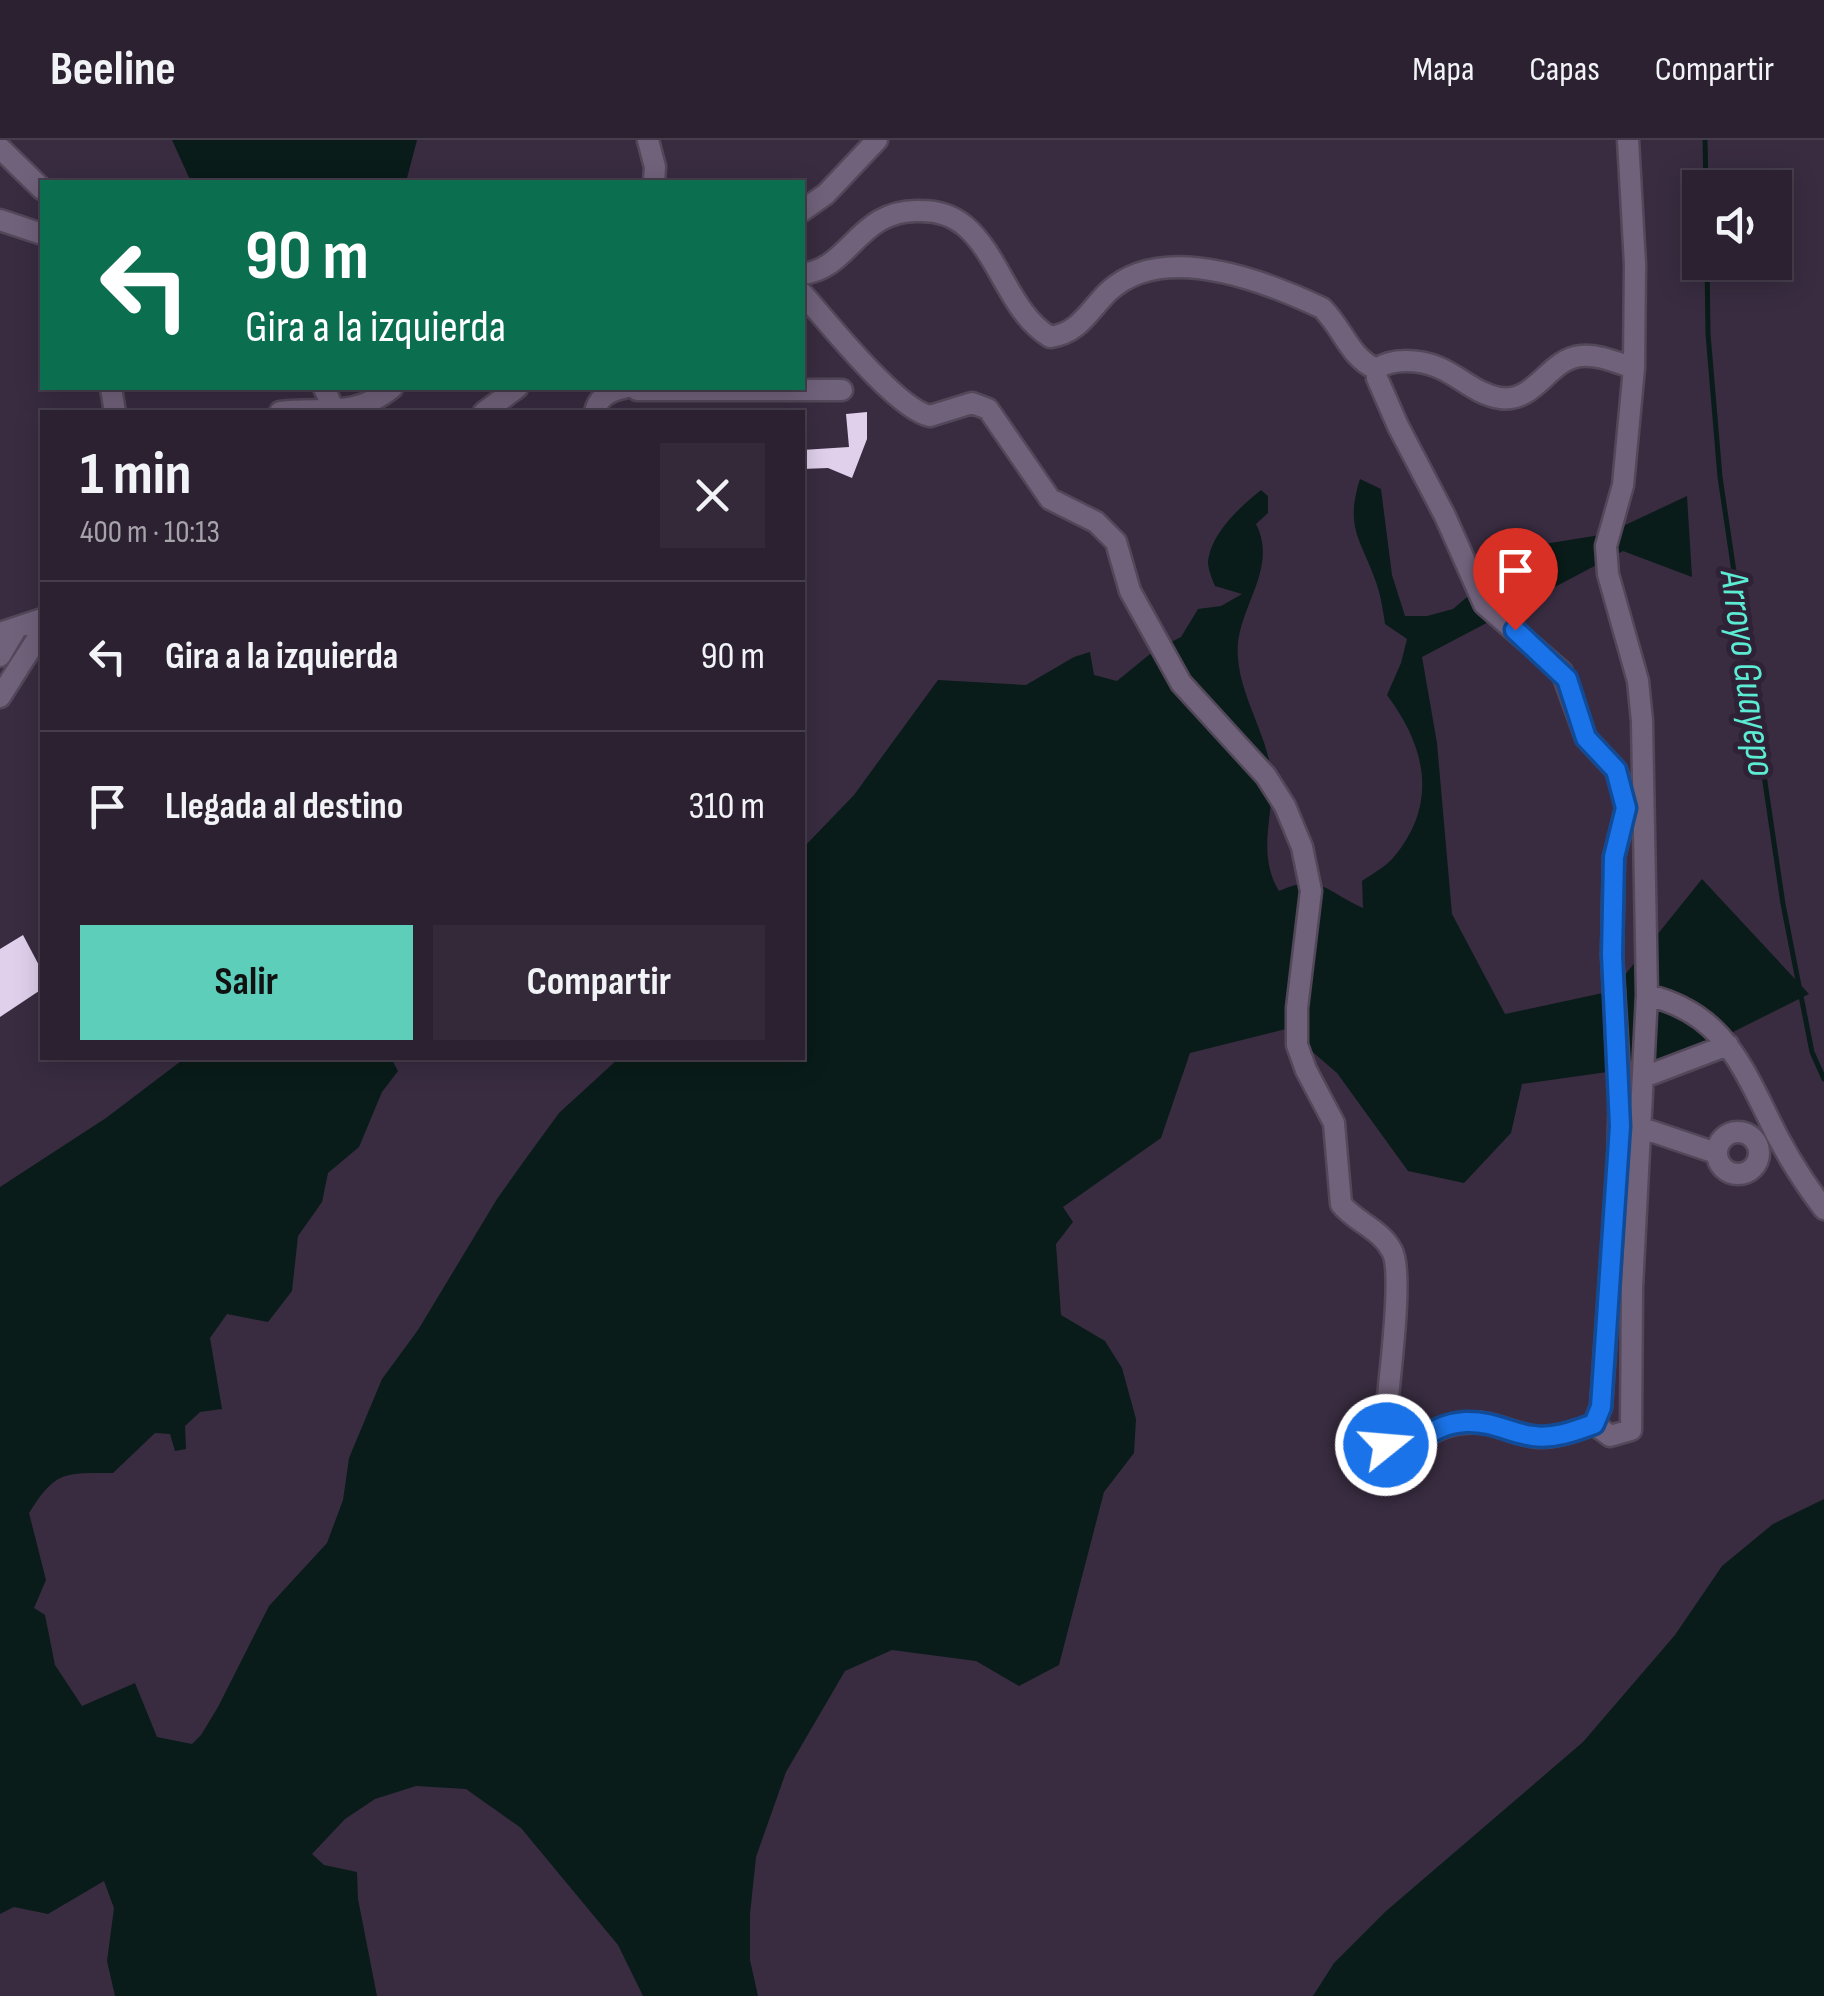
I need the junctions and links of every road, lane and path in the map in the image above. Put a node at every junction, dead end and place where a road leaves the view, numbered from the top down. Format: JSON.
{"nodes":[{"id":1,"x":648,"y":140,"type":"edge"},
{"id":2,"x":876,"y":140,"type":"edge"},
{"id":3,"x":1628,"y":140,"type":"edge"},
{"id":4,"x":0,"y":148,"type":"edge"},
{"id":5,"x":654,"y":180,"type":"edge"},
{"id":6,"x":40,"y":187,"type":"edge"},
{"id":7,"x":805,"y":209,"type":"edge"},
{"id":8,"x":0,"y":220,"type":"edge"},
{"id":9,"x":40,"y":233,"type":"edge"},
{"id":10,"x":805,"y":274,"type":"edge"},
{"id":11,"x":805,"y":296,"type":"edge"},
{"id":12,"x":1634,"y":368,"type":"junction"},
{"id":13,"x":1376,"y":369,"type":"junction"},
{"id":14,"x":388,"y":390,"type":"edge"},
{"id":15,"x":513,"y":390,"type":"edge"},
{"id":16,"x":623,"y":390,"type":"edge"},
{"id":17,"x":634,"y":390,"type":"edge"},
{"id":18,"x":805,"y":390,"type":"edge"},
{"id":19,"x":842,"y":390,"type":"dead end"},
{"id":20,"x":597,"y":399,"type":"edge"},
{"id":21,"x":296,"y":410,"type":"edge"},
{"id":22,"x":334,"y":410,"type":"edge"},
{"id":23,"x":352,"y":410,"type":"edge"},
{"id":24,"x":487,"y":410,"type":"edge"},
{"id":25,"x":655,"y":410,"type":"edge"},
{"id":26,"x":40,"y":621,"type":"edge"},
{"id":27,"x":8,"y":631,"type":"edge"},
{"id":28,"x":40,"y":634,"type":"edge"},
{"id":29,"x":0,"y":656,"type":"edge"},
{"id":30,"x":0,"y":697,"type":"edge"},
{"id":31,"x":1647,"y":995,"type":"junction"},
{"id":32,"x":1728,"y":1045,"type":"junction"},
{"id":33,"x":1644,"y":1077,"type":"junction"},
{"id":34,"x":1642,"y":1128,"type":"junction"},
{"id":35,"x":1716,"y":1153,"type":"dead end"},
{"id":36,"x":1824,"y":1210,"type":"edge"},
{"id":37,"x":1594,"y":1424,"type":"junction"}],
"edges":[{"from":1,"to":5,"type":"street"},
{"from":2,"to":7,"type":"street"},
{"from":3,"to":12,"type":"street"},
{"from":4,"to":6,"type":"street"},
{"from":8,"to":9,"type":"street"},
{"from":10,"to":13,"type":"street"},
{"from":11,"to":37,"type":"street"},
{"from":12,"to":13,"type":"street"},
{"from":12,"to":31,"type":"street"},
{"from":13,"to":37,"type":"street"},
{"from":14,"to":23,"type":"street"},
{"from":15,"to":24,"type":"street"},
{"from":16,"to":20,"type":"street"},
{"from":17,"to":25,"type":"street"},
{"from":18,"to":19,"type":"street"},
{"from":21,"to":22,"type":"street"},
{"from":26,"to":27,"type":"street"},
{"from":27,"to":29,"type":"street"},
{"from":28,"to":30,"type":"street"},
{"from":31,"to":32,"type":"street"},
{"from":31,"to":33,"type":"street"},
{"from":32,"to":33,"type":"street"},
{"from":32,"to":36,"type":"street"},
{"from":33,"to":34,"type":"street"},
{"from":34,"to":35,"type":"street"},
{"from":34,"to":37,"type":"street"}]}
